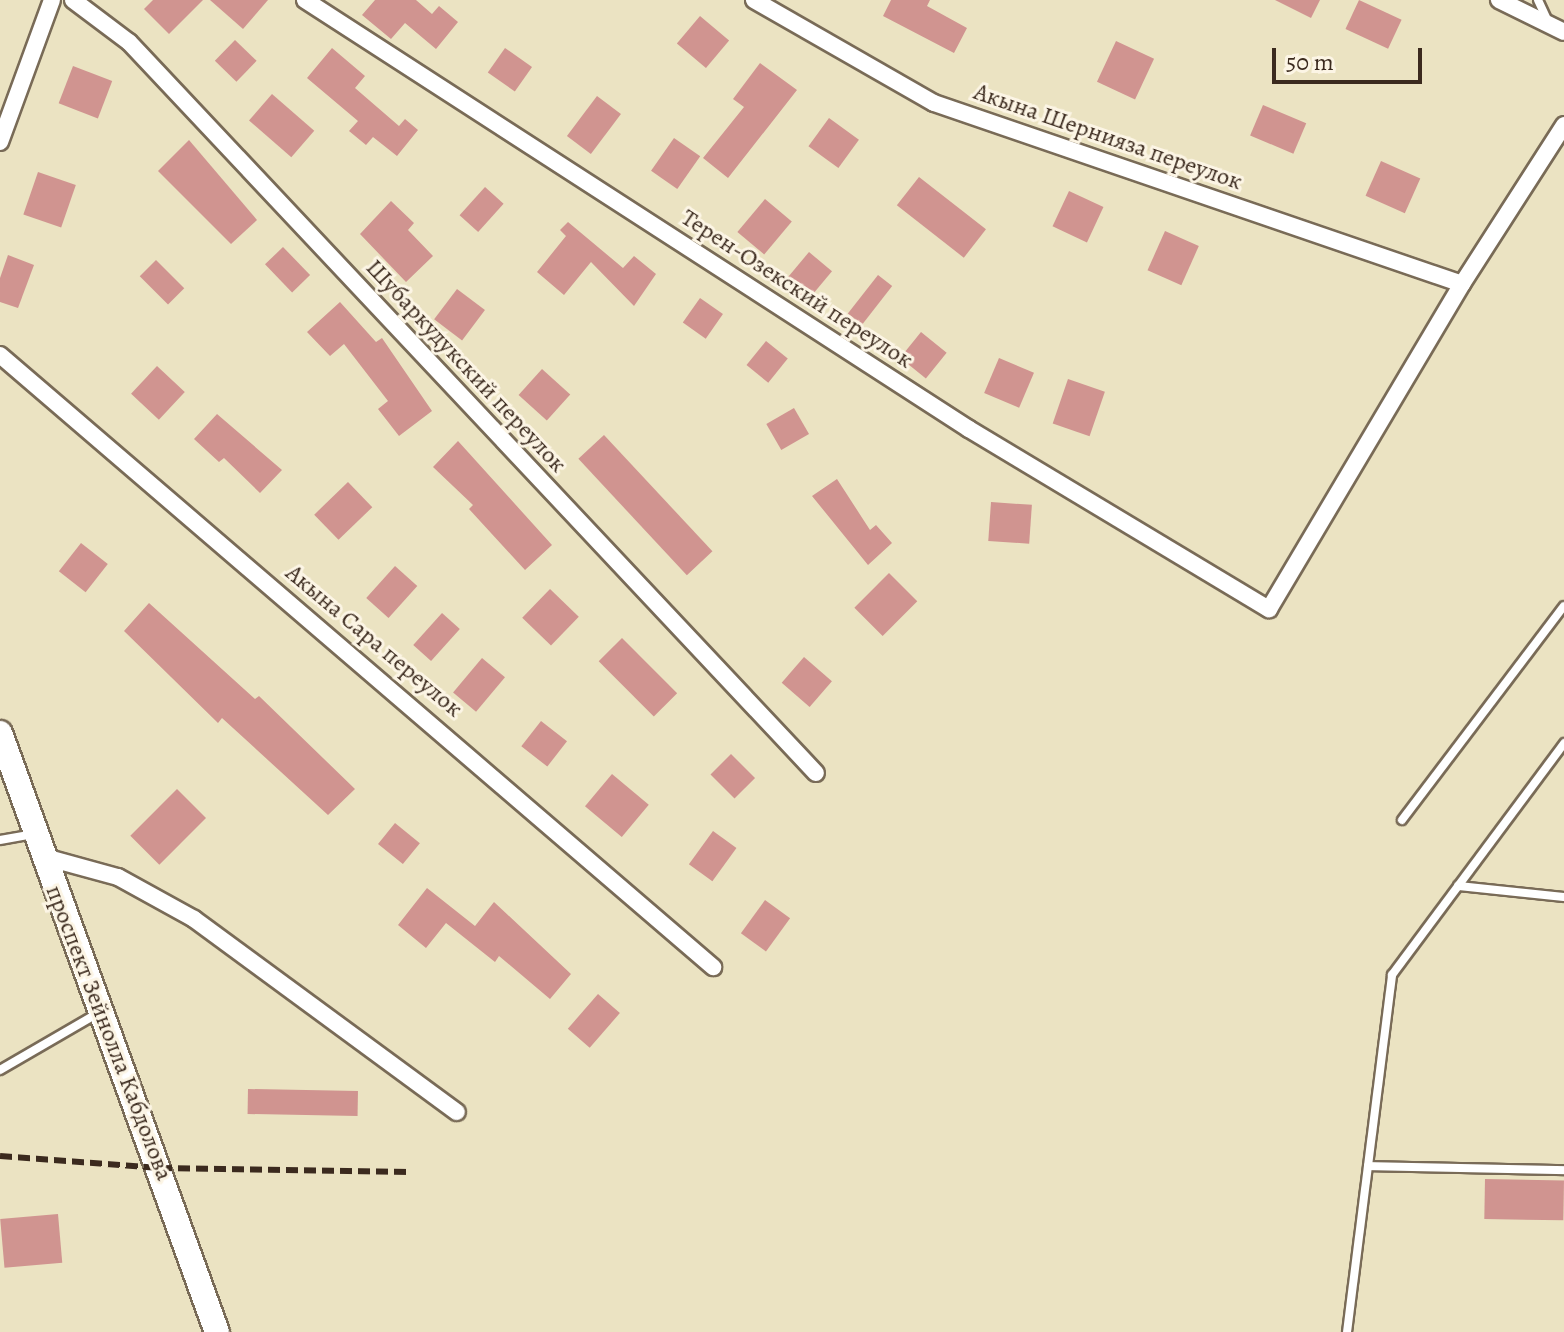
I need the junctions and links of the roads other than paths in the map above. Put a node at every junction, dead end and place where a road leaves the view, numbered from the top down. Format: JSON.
{"nodes":[{"id":1,"x":52,"y":0,"type":"edge"},
{"id":2,"x":73,"y":0,"type":"edge"},
{"id":3,"x":305,"y":0,"type":"edge"},
{"id":4,"x":754,"y":0,"type":"edge"},
{"id":5,"x":1499,"y":0,"type":"edge"},
{"id":6,"x":1538,"y":0,"type":"edge"},
{"id":7,"x":1557,"y":29,"type":"edge"},
{"id":8,"x":1564,"y":125,"type":"edge"},
{"id":9,"x":0,"y":142,"type":"edge"},
{"id":10,"x":1462,"y":284,"type":"junction"},
{"id":11,"x":0,"y":355,"type":"edge"},
{"id":12,"x":1564,"y":606,"type":"edge"},
{"id":13,"x":0,"y":733,"type":"edge"},
{"id":14,"x":1564,"y":743,"type":"edge"},
{"id":15,"x":816,"y":773,"type":"dead end"},
{"id":16,"x":1402,"y":820,"type":"dead end"},
{"id":17,"x":0,"y":840,"type":"edge"},
{"id":18,"x":37,"y":845,"type":"junction"},
{"id":19,"x":1458,"y":886,"type":"junction"},
{"id":20,"x":1564,"y":897,"type":"edge"},
{"id":21,"x":713,"y":967,"type":"dead end"},
{"id":22,"x":101,"y":1012,"type":"junction"},
{"id":23,"x":0,"y":1070,"type":"edge"},
{"id":24,"x":457,"y":1112,"type":"dead end"},
{"id":25,"x":1368,"y":1166,"type":"junction"},
{"id":26,"x":1564,"y":1170,"type":"edge"},
{"id":27,"x":217,"y":1332,"type":"edge"},
{"id":28,"x":1347,"y":1332,"type":"edge"}],
"edges":[{"from":1,"to":9,"type":"street"},
{"from":2,"to":15,"type":"street","name":"Шубаркудукский переулок"},
{"from":3,"to":10,"type":"street","name":"Терен-Озекский переулок"},
{"from":4,"to":10,"type":"street","name":"Акына Шернияза переулок"},
{"from":5,"to":7,"type":"street"},
{"from":6,"to":7,"type":"lane"},
{"from":8,"to":10,"type":"street"},
{"from":11,"to":21,"type":"street","name":"Акына Сара переулок"},
{"from":12,"to":16,"type":"lane"},
{"from":13,"to":18,"type":"main road","name":"проспект Зейнолла Кабдолова"},
{"from":14,"to":19,"type":"lane"},
{"from":17,"to":18,"type":"lane"},
{"from":18,"to":22,"type":"main road","name":"проспект Зейнолла Кабдолова"},
{"from":18,"to":24,"type":"street"},
{"from":19,"to":20,"type":"lane"},
{"from":19,"to":25,"type":"lane"},
{"from":22,"to":23,"type":"lane"},
{"from":22,"to":27,"type":"main road","name":"проспект Зейнолла Кабдолова"},
{"from":25,"to":26,"type":"lane"},
{"from":25,"to":28,"type":"lane"}]}
